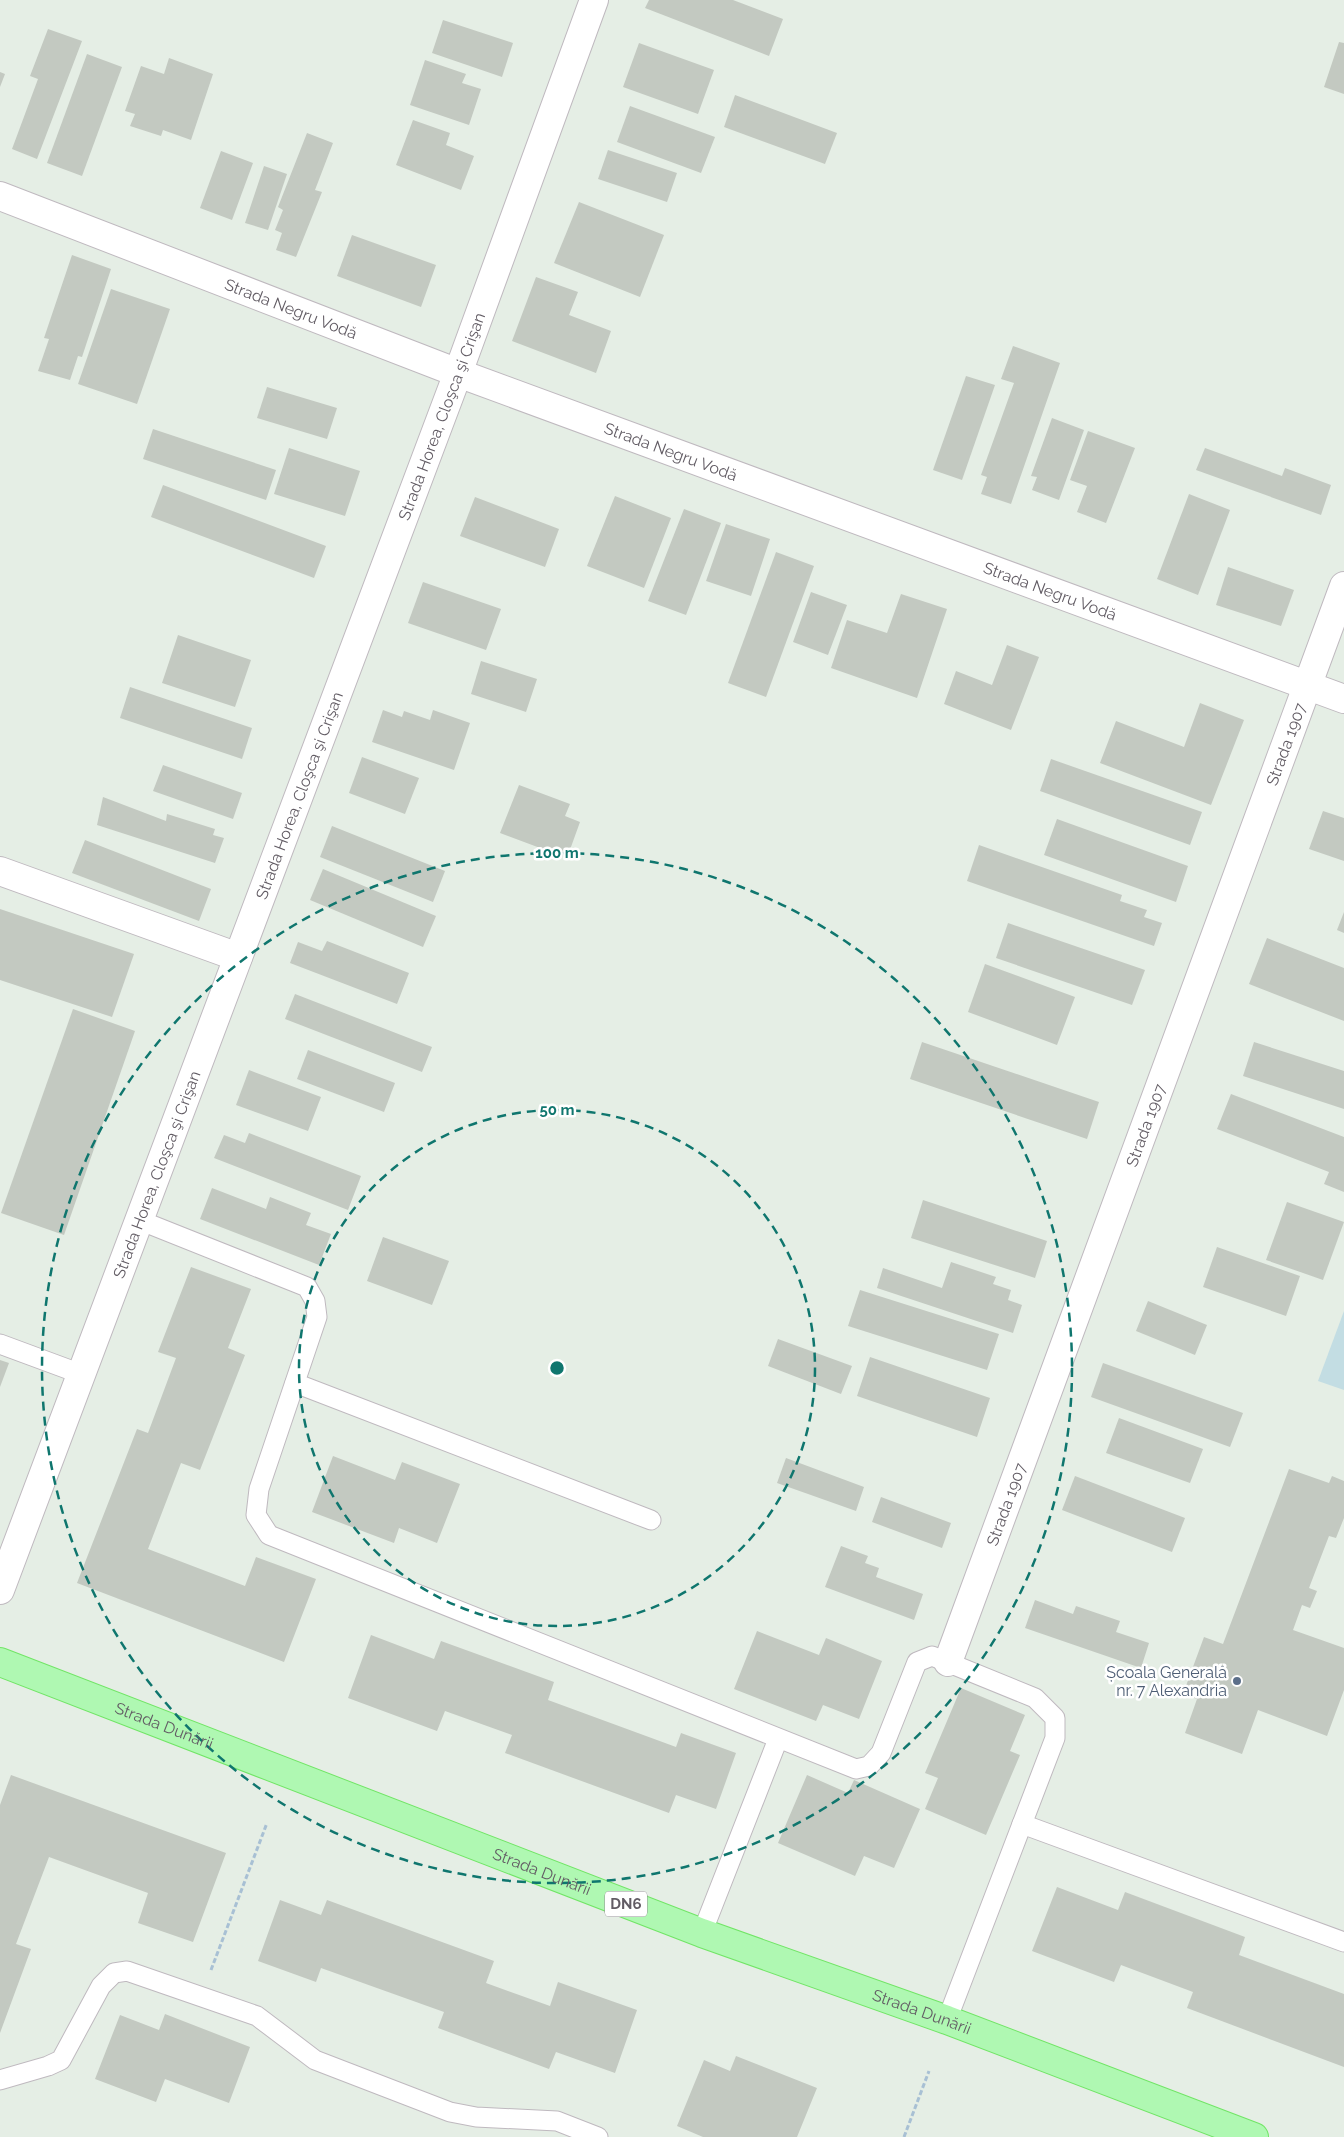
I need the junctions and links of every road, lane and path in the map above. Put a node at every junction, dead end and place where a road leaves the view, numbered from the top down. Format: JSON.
{"nodes":[{"id":1,"x":594,"y":0,"type":"edge"},
{"id":2,"x":0,"y":196,"type":"edge"},
{"id":3,"x":458,"y":372,"type":"junction"},
{"id":4,"x":1344,"y":586,"type":"edge"},
{"id":5,"x":1307,"y":686,"type":"junction"},
{"id":6,"x":1344,"y":699,"type":"edge"},
{"id":7,"x":0,"y":871,"type":"edge"},
{"id":8,"x":238,"y":957,"type":"junction"},
{"id":9,"x":139,"y":1220,"type":"junction"},
{"id":10,"x":0,"y":1344,"type":"edge"},
{"id":11,"x":82,"y":1374,"type":"junction"},
{"id":12,"x":295,"y":1382,"type":"junction"},
{"id":13,"x":651,"y":1520,"type":"dead end"},
{"id":14,"x":0,"y":1590,"type":"edge"},
{"id":15,"x":0,"y":1662,"type":"edge"},
{"id":16,"x":948,"y":1662,"type":"junction"},
{"id":17,"x":778,"y":1739,"type":"junction"},
{"id":18,"x":267,"y":1823,"type":"dead end"},
{"id":19,"x":1022,"y":1824,"type":"junction"},
{"id":20,"x":702,"y":1933,"type":"junction"},
{"id":21,"x":1344,"y":1942,"type":"edge"},
{"id":22,"x":200,"y":1996,"type":"junction"},
{"id":23,"x":947,"y":2020,"type":"junction"},
{"id":24,"x":929,"y":2071,"type":"dead end"},
{"id":25,"x":0,"y":2080,"type":"edge"},
{"id":26,"x":598,"y":2137,"type":"edge"},
{"id":27,"x":904,"y":2137,"type":"edge"},
{"id":28,"x":1254,"y":2137,"type":"edge"}],
"edges":[{"from":1,"to":3,"type":"street","name":"Strada Horea, Cloşca şi Crişan"},
{"from":2,"to":3,"type":"street","name":"Strada Negru Vodă"},
{"from":3,"to":5,"type":"street","name":"Strada Negru Vodă"},
{"from":3,"to":8,"type":"street","name":"Strada Horea, Cloşca şi Crişan"},
{"from":4,"to":5,"type":"street","name":"Strada 1907"},
{"from":5,"to":6,"type":"street","name":"Strada Negru Vodă"},
{"from":5,"to":16,"type":"street","name":"Strada 1907"},
{"from":7,"to":8,"type":"street"},
{"from":8,"to":9,"type":"street","name":"Strada Horea, Cloşca şi Crişan"},
{"from":9,"to":11,"type":"street","name":"Strada Horea, Cloşca şi Crişan"},
{"from":9,"to":12,"type":"lane"},
{"from":10,"to":11,"type":"lane"},
{"from":11,"to":14,"type":"street","name":"Strada Horea, Cloşca şi Crişan"},
{"from":12,"to":13,"type":"lane"},
{"from":12,"to":17,"type":"lane"},
{"from":15,"to":20,"type":"main road","name":"Strada Dunării","number":"DN6"},
{"from":16,"to":17,"type":"lane"},
{"from":16,"to":19,"type":"lane"},
{"from":17,"to":20,"type":"lane"},
{"from":18,"to":22,"type":"path"},
{"from":19,"to":21,"type":"lane"},
{"from":19,"to":23,"type":"lane"},
{"from":20,"to":23,"type":"main road","name":"Strada Dunării","number":"DN6"},
{"from":22,"to":25,"type":"lane"},
{"from":22,"to":26,"type":"lane"},
{"from":23,"to":28,"type":"main road","name":"Strada Dunării","number":"DN6"},
{"from":24,"to":27,"type":"path"}]}
